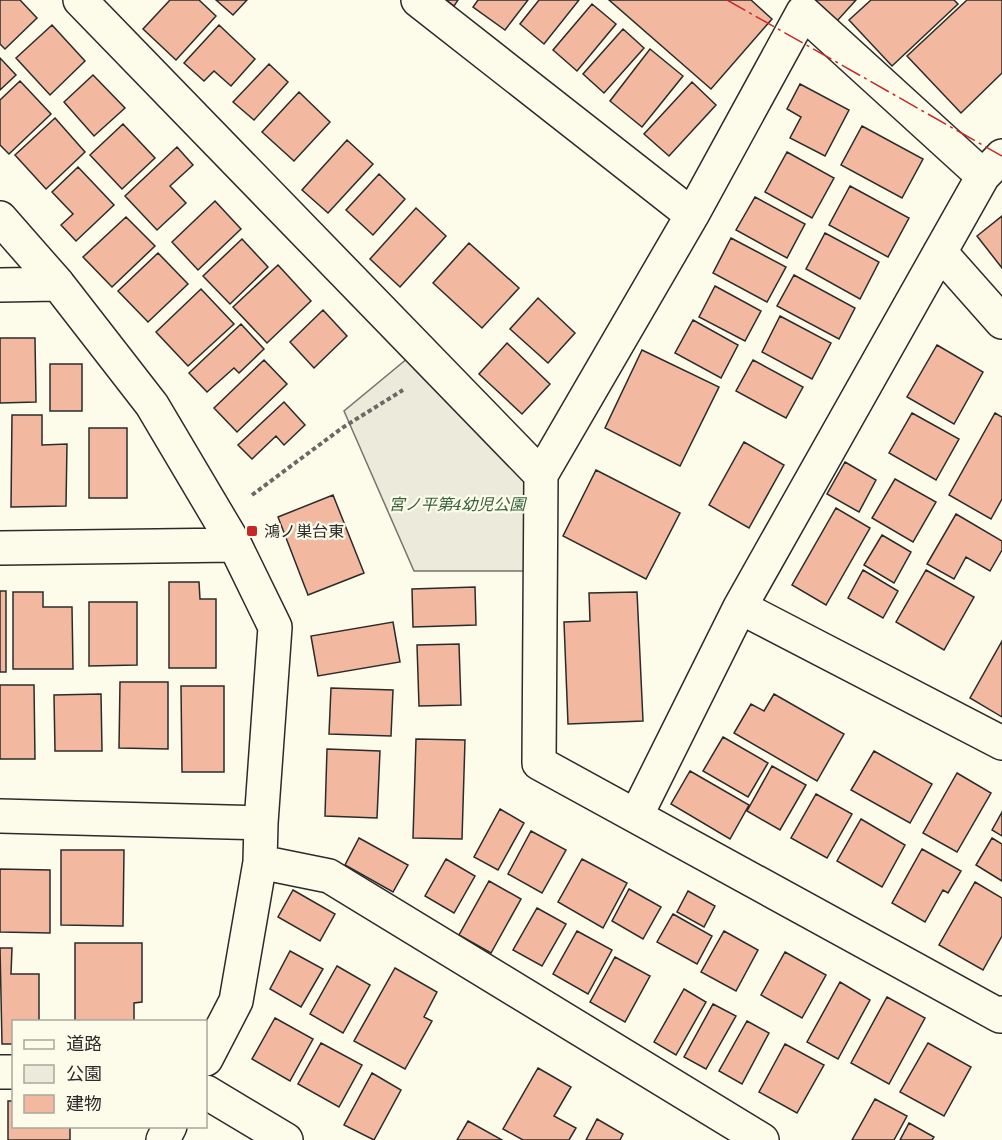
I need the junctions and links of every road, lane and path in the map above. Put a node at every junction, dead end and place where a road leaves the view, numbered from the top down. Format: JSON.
{"nodes":[{"id":1,"x":80,"y":0,"type":"edge"},
{"id":2,"x":418,"y":0,"type":"edge"},
{"id":3,"x":993,"y":166,"type":"edge"},
{"id":4,"x":692,"y":215,"type":"junction"},
{"id":5,"x":0,"y":218,"type":"edge"},
{"id":6,"x":940,"y":252,"type":"junction"},
{"id":7,"x":58,"y":284,"type":"junction"},
{"id":8,"x":0,"y":285,"type":"edge"},
{"id":9,"x":1002,"y":322,"type":"edge"},
{"id":10,"x":438,"y":369,"type":"junction"},
{"id":11,"x":541,"y":475,"type":"junction"},
{"id":12,"x":227,"y":532,"type":"junction"},
{"id":13,"x":0,"y":548,"type":"edge"},
{"id":14,"x":740,"y":607,"type":"junction"},
{"id":15,"x":1002,"y":743,"type":"edge"},
{"id":16,"x":0,"y":816,"type":"edge"},
{"id":17,"x":636,"y":816,"type":"junction"},
{"id":18,"x":261,"y":823,"type":"junction"},
{"id":19,"x":260,"y":862,"type":"junction"},
{"id":20,"x":1002,"y":1013,"type":"edge"},
{"id":21,"x":207,"y":1057,"type":"edge"},
{"id":22,"x":207,"y":1093,"type":"edge"},
{"id":23,"x":286,"y":1140,"type":"edge"},
{"id":24,"x":762,"y":1140,"type":"edge"}],
"edges":[{"from":1,"to":10,"type":"street"},
{"from":2,"to":4,"type":"street"},
{"from":3,"to":4,"type":"street"},
{"from":3,"to":6,"type":"street"},
{"from":4,"to":11,"type":"street"},
{"from":5,"to":7,"type":"street"},
{"from":6,"to":9,"type":"street"},
{"from":6,"to":14,"type":"street"},
{"from":7,"to":8,"type":"street"},
{"from":7,"to":12,"type":"street"},
{"from":10,"to":11,"type":"street"},
{"from":10,"to":12,"type":"path"},
{"from":11,"to":17,"type":"street"},
{"from":12,"to":13,"type":"street"},
{"from":12,"to":18,"type":"street"},
{"from":14,"to":15,"type":"street"},
{"from":14,"to":17,"type":"street"},
{"from":16,"to":18,"type":"street"},
{"from":17,"to":20,"type":"street"},
{"from":18,"to":19,"type":"street"},
{"from":19,"to":21,"type":"street"},
{"from":19,"to":24,"type":"street"},
{"from":22,"to":23,"type":"street"}]}
